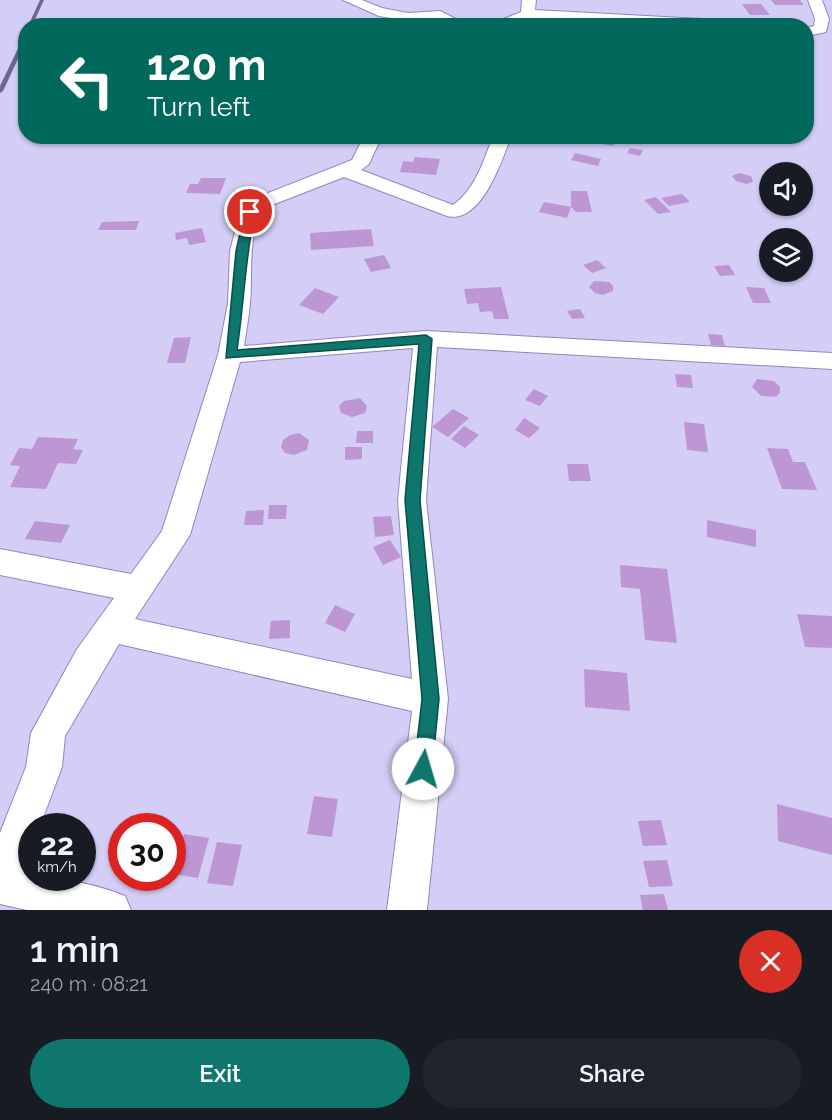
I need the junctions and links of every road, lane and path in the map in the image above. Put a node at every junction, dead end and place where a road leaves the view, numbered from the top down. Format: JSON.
{"nodes":[{"id":1,"x":350,"y":0,"type":"edge"},
{"id":2,"x":815,"y":0,"type":"edge"},
{"id":3,"x":530,"y":13,"type":"edge"},
{"id":4,"x":446,"y":18,"type":"edge"},
{"id":5,"x":516,"y":18,"type":"edge"},
{"id":6,"x":617,"y":18,"type":"edge"},
{"id":7,"x":814,"y":30,"type":"edge"},
{"id":8,"x":369,"y":144,"type":"edge"},
{"id":9,"x":499,"y":144,"type":"edge"},
{"id":10,"x":346,"y":171,"type":"junction"},
{"id":11,"x":426,"y":339,"type":"junction"},
{"id":12,"x":230,"y":355,"type":"junction"},
{"id":13,"x":832,"y":361,"type":"edge"},
{"id":14,"x":0,"y":562,"type":"edge"},
{"id":15,"x":138,"y":590,"type":"junction"},
{"id":16,"x":113,"y":628,"type":"junction"},
{"id":17,"x":431,"y":699,"type":"junction"},
{"id":18,"x":0,"y":883,"type":"edge"},
{"id":19,"x":111,"y":910,"type":"edge"},
{"id":20,"x":407,"y":910,"type":"edge"}],
"edges":[{"from":1,"to":4,"type":"street"},
{"from":2,"to":7,"type":"street"},
{"from":3,"to":5,"type":"street"},
{"from":3,"to":6,"type":"street"},
{"from":8,"to":10,"type":"street"},
{"from":9,"to":10,"type":"street"},
{"from":10,"to":12,"type":"street"},
{"from":11,"to":12,"type":"street"},
{"from":11,"to":13,"type":"street"},
{"from":11,"to":17,"type":"street"},
{"from":12,"to":15,"type":"street"},
{"from":14,"to":15,"type":"street"},
{"from":15,"to":16,"type":"street"},
{"from":16,"to":17,"type":"street"},
{"from":16,"to":18,"type":"street"},
{"from":17,"to":20,"type":"street"},
{"from":18,"to":19,"type":"street"}]}
